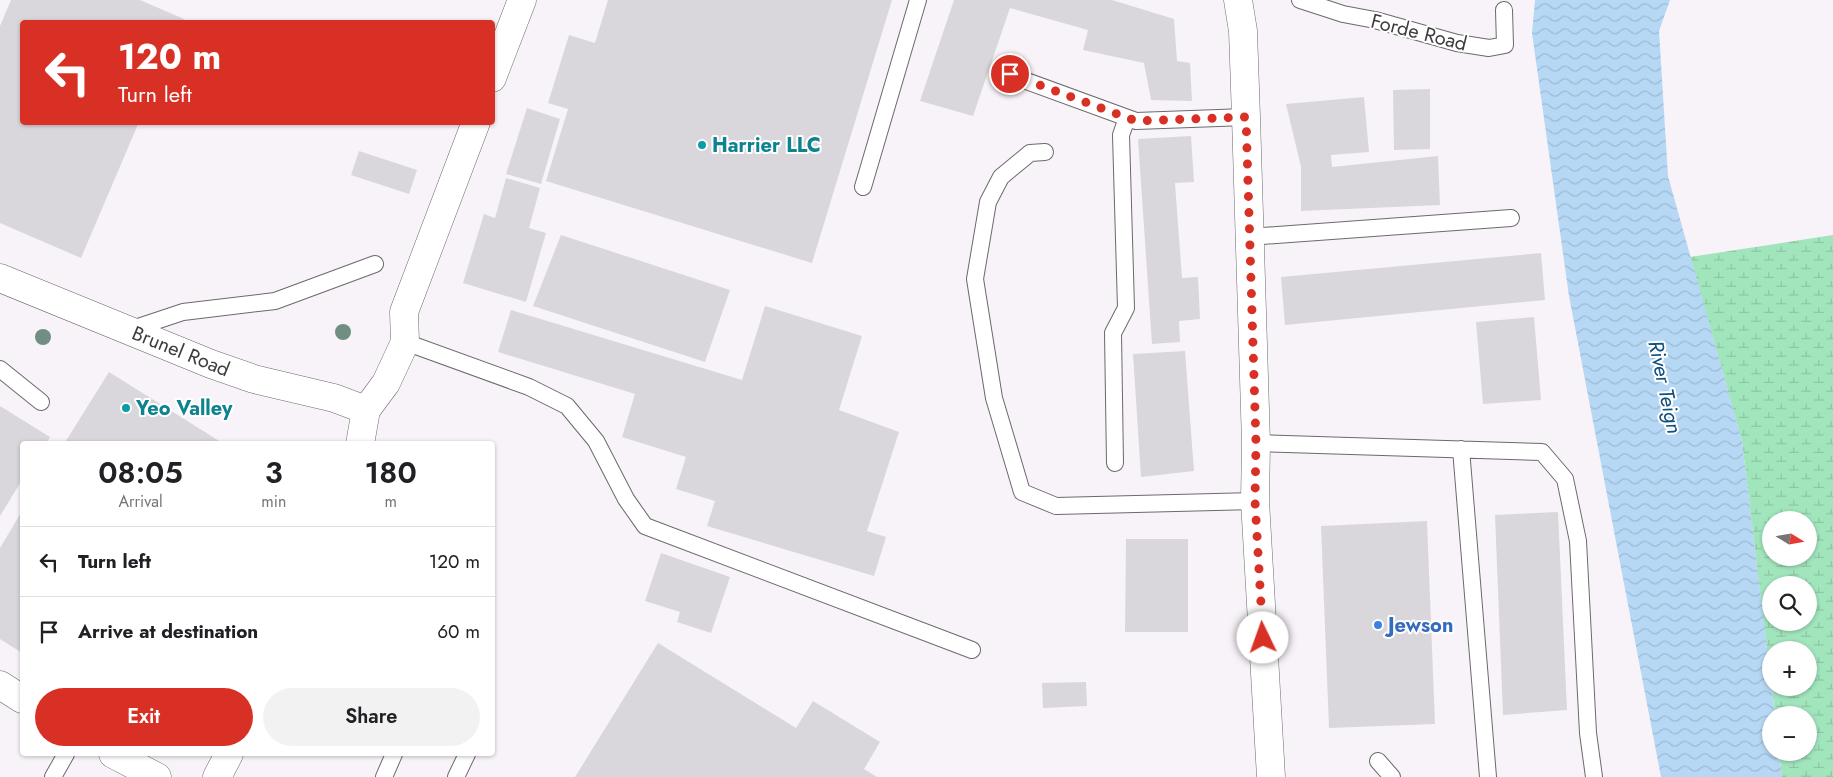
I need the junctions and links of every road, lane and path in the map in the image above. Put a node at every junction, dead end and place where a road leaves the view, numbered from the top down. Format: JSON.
{"nodes":[{"id":1,"x":522,"y":0,"type":"edge"},
{"id":2,"x":918,"y":0,"type":"edge"},
{"id":3,"x":1238,"y":0,"type":"edge"},
{"id":4,"x":1300,"y":0,"type":"edge"},
{"id":5,"x":1504,"y":10,"type":"dead end"},
{"id":6,"x":495,"y":70,"type":"edge"},
{"id":7,"x":1010,"y":74,"type":"dead end"},
{"id":8,"x":1246,"y":117,"type":"junction"},
{"id":9,"x":1127,"y":118,"type":"junction"},
{"id":10,"x":475,"y":125,"type":"edge"},
{"id":11,"x":1045,"y":152,"type":"dead end"},
{"id":12,"x":863,"y":187,"type":"dead end"},
{"id":13,"x":1511,"y":218,"type":"dead end"},
{"id":14,"x":1249,"y":237,"type":"junction"},
{"id":15,"x":375,"y":264,"type":"dead end"},
{"id":16,"x":0,"y":278,"type":"edge"},
{"id":17,"x":129,"y":330,"type":"junction"},
{"id":18,"x":405,"y":342,"type":"junction"},
{"id":19,"x":0,"y":369,"type":"edge"},
{"id":20,"x":41,"y":402,"type":"dead end"},
{"id":21,"x":366,"y":410,"type":"junction"},
{"id":22,"x":361,"y":441,"type":"edge"},
{"id":23,"x":1256,"y":443,"type":"junction"},
{"id":24,"x":1461,"y":449,"type":"junction"},
{"id":25,"x":1116,"y":463,"type":"dead end"},
{"id":26,"x":1255,"y":501,"type":"junction"},
{"id":27,"x":972,"y":650,"type":"dead end"},
{"id":28,"x":0,"y":684,"type":"edge"},
{"id":29,"x":20,"y":698,"type":"edge"},
{"id":30,"x":65,"y":756,"type":"edge"},
{"id":31,"x":117,"y":756,"type":"edge"},
{"id":32,"x":228,"y":756,"type":"edge"},
{"id":33,"x":393,"y":756,"type":"edge"},
{"id":34,"x":466,"y":756,"type":"edge"},
{"id":35,"x":1378,"y":761,"type":"dead end"},
{"id":36,"x":53,"y":777,"type":"edge"},
{"id":37,"x":156,"y":777,"type":"edge"},
{"id":38,"x":218,"y":777,"type":"edge"},
{"id":39,"x":384,"y":777,"type":"edge"},
{"id":40,"x":456,"y":777,"type":"edge"},
{"id":41,"x":1271,"y":777,"type":"edge"},
{"id":42,"x":1392,"y":777,"type":"edge"},
{"id":43,"x":1488,"y":777,"type":"edge"},
{"id":44,"x":1594,"y":777,"type":"edge"}],
"edges":[{"from":1,"to":6,"type":"street"},
{"from":2,"to":12,"type":"lane"},
{"from":3,"to":8,"type":"street"},
{"from":4,"to":5,"type":"lane","name":"Forde Road"},
{"from":7,"to":9,"type":"lane"},
{"from":8,"to":9,"type":"lane"},
{"from":8,"to":14,"type":"street"},
{"from":9,"to":25,"type":"lane"},
{"from":10,"to":18,"type":"street"},
{"from":11,"to":26,"type":"lane"},
{"from":13,"to":14,"type":"lane"},
{"from":14,"to":23,"type":"street"},
{"from":15,"to":17,"type":"lane"},
{"from":16,"to":17,"type":"street","name":"Brunel Road"},
{"from":17,"to":21,"type":"street","name":"Brunel Road"},
{"from":18,"to":21,"type":"street"},
{"from":18,"to":27,"type":"lane"},
{"from":19,"to":20,"type":"lane"},
{"from":21,"to":22,"type":"street"},
{"from":23,"to":24,"type":"lane"},
{"from":23,"to":26,"type":"street"},
{"from":24,"to":43,"type":"lane"},
{"from":24,"to":44,"type":"lane"},
{"from":26,"to":41,"type":"street"},
{"from":28,"to":29,"type":"street"},
{"from":30,"to":36,"type":"lane"},
{"from":31,"to":37,"type":"street"},
{"from":32,"to":38,"type":"street"},
{"from":33,"to":39,"type":"lane"},
{"from":34,"to":40,"type":"lane"},
{"from":35,"to":42,"type":"lane"}]}
